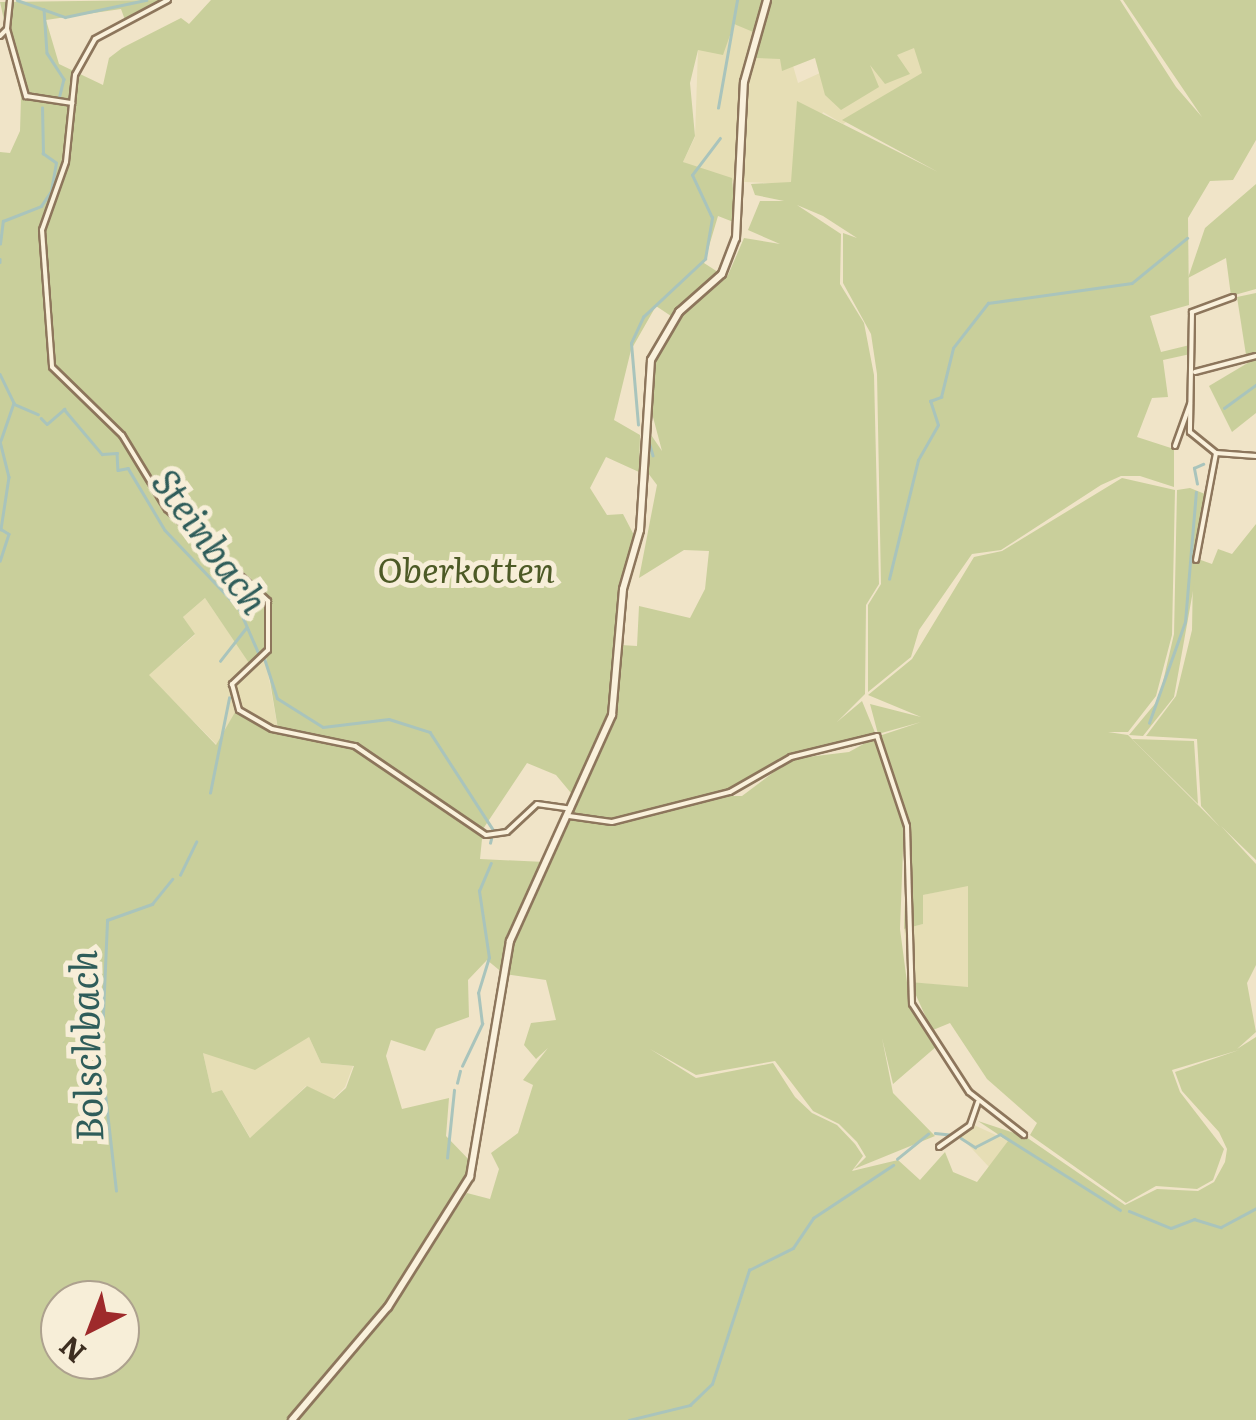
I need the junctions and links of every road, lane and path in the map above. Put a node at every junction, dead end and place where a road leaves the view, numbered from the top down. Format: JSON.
{"nodes":[{"id":1,"x":168,"y":0,"type":"edge"},
{"id":2,"x":767,"y":0,"type":"edge"},
{"id":3,"x":10,"y":1,"type":"edge"},
{"id":4,"x":7,"y":29,"type":"junction"},
{"id":5,"x":0,"y":36,"type":"edge"},
{"id":6,"x":72,"y":104,"type":"junction"},
{"id":7,"x":1233,"y":296,"type":"dead end"},
{"id":8,"x":1256,"y":356,"type":"edge"},
{"id":9,"x":1194,"y":372,"type":"junction"},
{"id":10,"x":1190,"y":403,"type":"junction"},
{"id":11,"x":1175,"y":446,"type":"dead end"},
{"id":12,"x":1216,"y":452,"type":"junction"},
{"id":13,"x":1256,"y":456,"type":"edge"},
{"id":14,"x":1196,"y":560,"type":"dead end"},
{"id":15,"x":570,"y":812,"type":"junction"},
{"id":16,"x":978,"y":1102,"type":"junction"},
{"id":17,"x":1024,"y":1135,"type":"dead end"},
{"id":18,"x":939,"y":1147,"type":"dead end"},
{"id":19,"x":292,"y":1420,"type":"edge"}],
"edges":[{"from":1,"to":6,"type":"street"},
{"from":2,"to":15,"type":"street"},
{"from":3,"to":4,"type":"street"},
{"from":4,"to":5,"type":"street"},
{"from":4,"to":6,"type":"street"},
{"from":6,"to":15,"type":"street"},
{"from":7,"to":9,"type":"street"},
{"from":8,"to":9,"type":"street"},
{"from":9,"to":10,"type":"street"},
{"from":10,"to":11,"type":"street"},
{"from":10,"to":12,"type":"street"},
{"from":12,"to":13,"type":"street"},
{"from":12,"to":14,"type":"street"},
{"from":15,"to":16,"type":"street"},
{"from":15,"to":19,"type":"street"},
{"from":16,"to":17,"type":"street"},
{"from":16,"to":18,"type":"street"}]}
